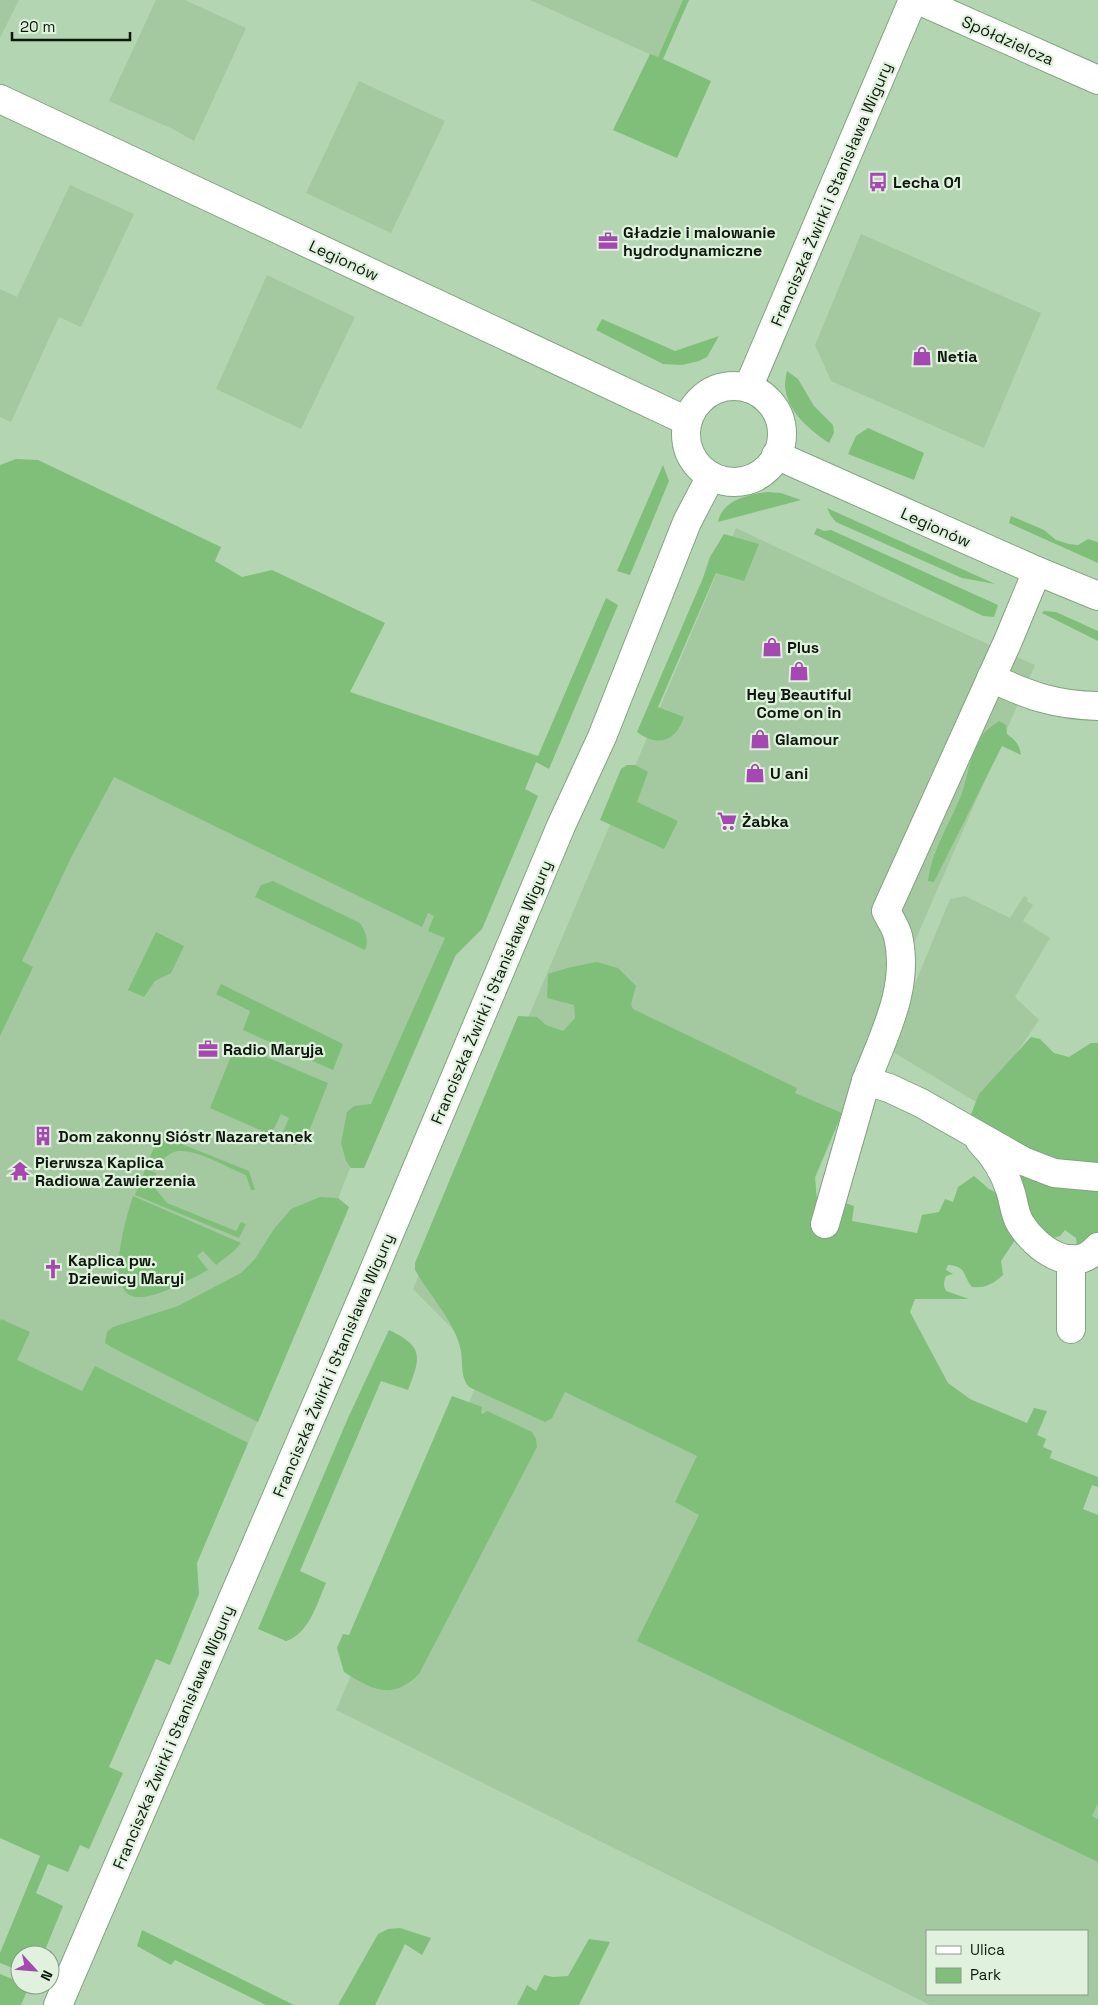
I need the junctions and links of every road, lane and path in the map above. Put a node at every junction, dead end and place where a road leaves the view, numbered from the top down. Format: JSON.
{"nodes":[{"id":1,"x":913,"y":0,"type":"edge"},
{"id":2,"x":918,"y":0,"type":"edge"},
{"id":3,"x":1098,"y":80,"type":"edge"},
{"id":4,"x":0,"y":99,"type":"edge"},
{"id":5,"x":748,"y":388,"type":"junction"},
{"id":6,"x":687,"y":422,"type":"junction"},
{"id":7,"x":776,"y":455,"type":"junction"},
{"id":8,"x":711,"y":476,"type":"junction"},
{"id":9,"x":1037,"y":571,"type":"junction"},
{"id":10,"x":1098,"y":596,"type":"edge"},
{"id":11,"x":991,"y":678,"type":"junction"},
{"id":12,"x":1098,"y":706,"type":"edge"},
{"id":13,"x":866,"y":1081,"type":"junction"},
{"id":14,"x":962,"y":1125,"type":"junction"},
{"id":15,"x":1098,"y":1177,"type":"edge"},
{"id":16,"x":826,"y":1224,"type":"dead end"},
{"id":17,"x":1098,"y":1247,"type":"edge"},
{"id":18,"x":1071,"y":1259,"type":"junction"},
{"id":19,"x":1071,"y":1329,"type":"dead end"},
{"id":20,"x":58,"y":2005,"type":"edge"}],
"edges":[{"from":1,"to":5,"type":"street","name":"Franciszka Żwirki i Stanisława Wigury"},
{"from":2,"to":3,"type":"street","name":"Spółdzielcza"},
{"from":4,"to":6,"type":"street","name":"Legionów"},
{"from":5,"to":6,"type":"street"},
{"from":5,"to":7,"type":"street"},
{"from":6,"to":8,"type":"street"},
{"from":7,"to":8,"type":"street"},
{"from":7,"to":9,"type":"street","name":"Legionów"},
{"from":8,"to":20,"type":"street","name":"Franciszka Żwirki i Stanisława Wigury"},
{"from":9,"to":10,"type":"street","name":"Legionów"},
{"from":9,"to":11,"type":"street"},
{"from":11,"to":12,"type":"street"},
{"from":11,"to":13,"type":"street"},
{"from":13,"to":14,"type":"street"},
{"from":13,"to":16,"type":"street"},
{"from":14,"to":15,"type":"street"},
{"from":14,"to":18,"type":"street"},
{"from":17,"to":18,"type":"street"},
{"from":18,"to":19,"type":"street"}]}
